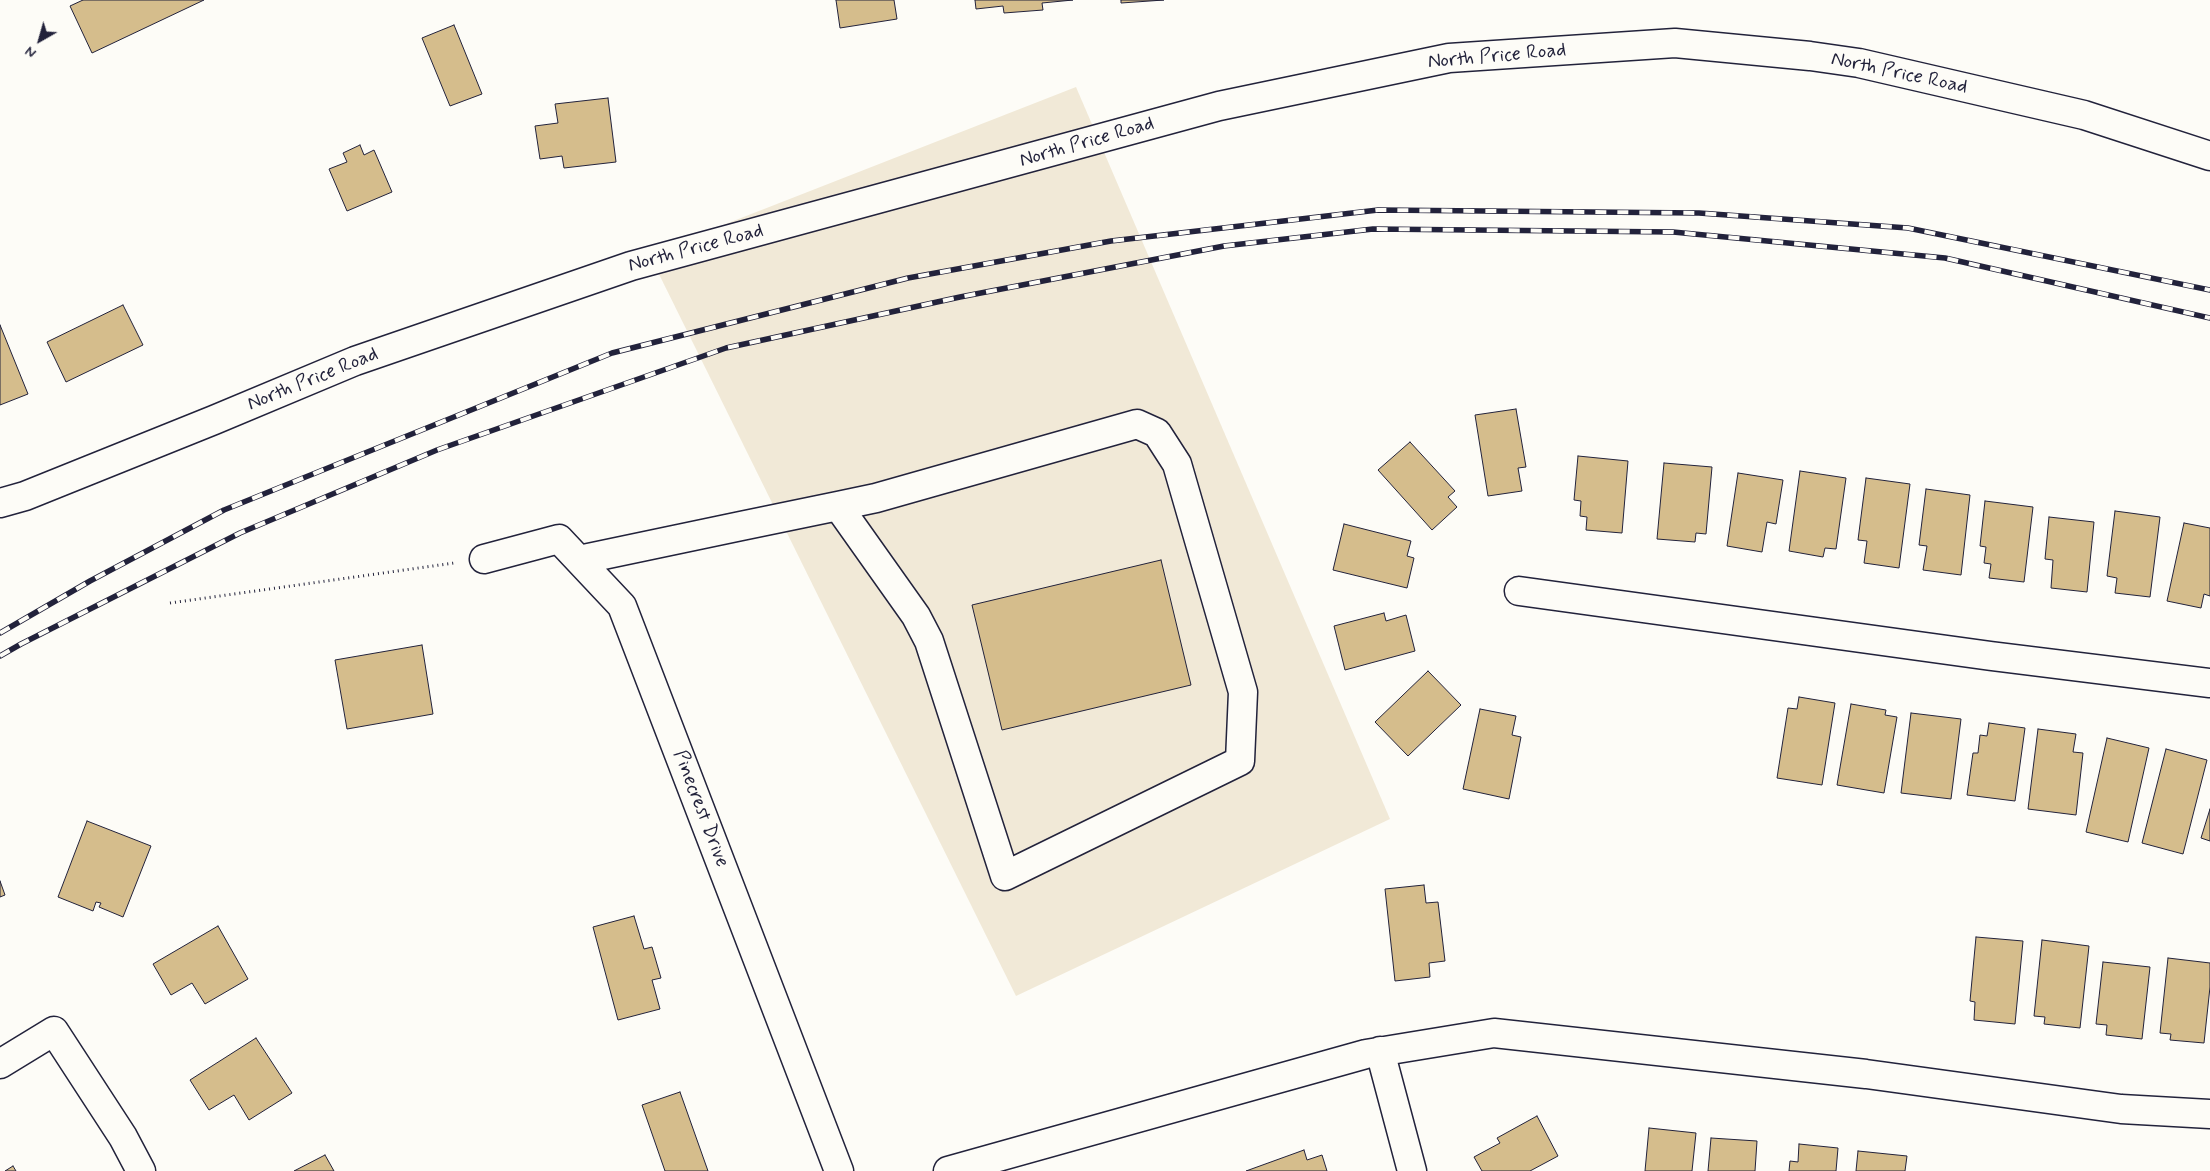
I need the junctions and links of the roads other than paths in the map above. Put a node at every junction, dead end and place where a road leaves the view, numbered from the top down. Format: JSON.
{"nodes":[{"id":1,"x":2210,"y":156,"type":"edge"},
{"id":2,"x":0,"y":503,"type":"edge"},
{"id":3,"x":838,"y":506,"type":"junction"},
{"id":4,"x":484,"y":559,"type":"road end"},
{"id":5,"x":579,"y":560,"type":"junction"},
{"id":6,"x":1519,"y":591,"type":"dead end"},
{"id":7,"x":2210,"y":683,"type":"edge"},
{"id":8,"x":1380,"y":1052,"type":"junction"},
{"id":9,"x":0,"y":1064,"type":"edge"},
{"id":10,"x":2210,"y":1114,"type":"edge"},
{"id":11,"x":141,"y":1171,"type":"edge"},
{"id":12,"x":839,"y":1171,"type":"edge"},
{"id":13,"x":948,"y":1171,"type":"edge"},
{"id":14,"x":1412,"y":1171,"type":"edge"}],
"edges":[{"from":1,"to":2,"type":"street","name":"North Price Road"},
{"from":3,"to":3,"type":"street"},
{"from":3,"to":5,"type":"street"},
{"from":4,"to":5,"type":"street","name":"Pinecrest Drive"},
{"from":5,"to":12,"type":"street","name":"Pinecrest Drive"},
{"from":6,"to":7,"type":"street"},
{"from":8,"to":10,"type":"street"},
{"from":8,"to":13,"type":"street"},
{"from":8,"to":14,"type":"street"},
{"from":9,"to":11,"type":"street"}]}
